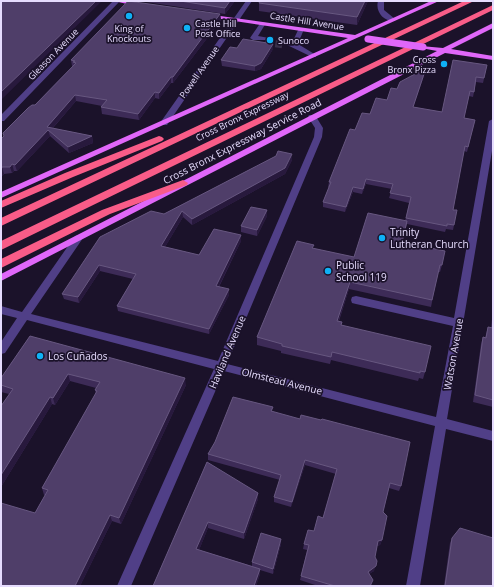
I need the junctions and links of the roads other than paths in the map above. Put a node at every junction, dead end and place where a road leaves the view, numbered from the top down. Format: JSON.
{"nodes":[{"id":1,"x":117,"y":1,"type":"edge"},
{"id":2,"x":249,"y":1,"type":"edge"},
{"id":3,"x":381,"y":1,"type":"edge"},
{"id":4,"x":436,"y":1,"type":"edge"},
{"id":5,"x":470,"y":1,"type":"edge"},
{"id":6,"x":148,"y":6,"type":"edge"},
{"id":7,"x":493,"y":7,"type":"edge"},
{"id":8,"x":202,"y":14,"type":"edge"},
{"id":9,"x":236,"y":19,"type":"junction"},
{"id":10,"x":393,"y":20,"type":"junction"},
{"id":11,"x":263,"y":23,"type":"junction"},
{"id":12,"x":493,"y":25,"type":"edge"},
{"id":13,"x":301,"y":29,"type":"junction"},
{"id":14,"x":355,"y":37,"type":"junction"},
{"id":15,"x":264,"y":40,"type":"tunnel mouth"},
{"id":16,"x":443,"y":51,"type":"junction"},
{"id":17,"x":314,"y":56,"type":"junction"},
{"id":18,"x":493,"y":58,"type":"edge"},
{"id":19,"x":266,"y":97,"type":"junction"},
{"id":20,"x":312,"y":118,"type":"junction"},
{"id":21,"x":1,"y":119,"type":"edge"},
{"id":22,"x":493,"y":121,"type":"edge"},
{"id":23,"x":164,"y":123,"type":"junction"},
{"id":24,"x":183,"y":183,"type":"junction"},
{"id":25,"x":1,"y":195,"type":"edge"},
{"id":26,"x":1,"y":205,"type":"edge"},
{"id":27,"x":1,"y":222,"type":"edge"},
{"id":28,"x":78,"y":238,"type":"junction"},
{"id":29,"x":1,"y":246,"type":"edge"},
{"id":30,"x":1,"y":264,"type":"edge"},
{"id":31,"x":1,"y":278,"type":"edge"},
{"id":32,"x":356,"y":300,"type":"dead end"},
{"id":33,"x":1,"y":310,"type":"edge"},
{"id":34,"x":26,"y":316,"type":"junction"},
{"id":35,"x":458,"y":323,"type":"junction"},
{"id":36,"x":1,"y":350,"type":"edge"},
{"id":37,"x":221,"y":366,"type":"junction"},
{"id":38,"x":442,"y":422,"type":"junction"},
{"id":39,"x":493,"y":436,"type":"edge"},
{"id":40,"x":124,"y":586,"type":"edge"},
{"id":41,"x":413,"y":586,"type":"edge"}],
"edges":[{"from":1,"to":6,"type":"main road"},
{"from":1,"to":21,"type":"street","name":"Gleason Avenue"},
{"from":2,"to":9,"type":"street","name":"Powell Avenue"},
{"from":3,"to":10,"type":"street"},
{"from":4,"to":10,"type":"main road"},
{"from":5,"to":19,"type":"highway","name":"Cross Bronx Expressway"},
{"from":7,"to":29,"type":"highway","name":"Cross Bronx Expressway"},
{"from":8,"to":9,"type":"main road","name":"Castle Hill Avenue"},
{"from":9,"to":11,"type":"main road","name":"Castle Hill Avenue"},
{"from":9,"to":23,"type":"street","name":"Powell Avenue"},
{"from":10,"to":14,"type":"main road"},
{"from":11,"to":13,"type":"main road","name":"Castle Hill Avenue"},
{"from":11,"to":15,"type":"street"},
{"from":12,"to":16,"type":"main road","name":"Cross Bronx Expressway Service Road"},
{"from":13,"to":14,"type":"main road","name":"Castle Hill Avenue"},
{"from":13,"to":17,"type":"street"},
{"from":14,"to":16,"type":"main road","name":"Castle Hill Avenue","bridge":true},
{"from":14,"to":17,"type":"main road"},
{"from":16,"to":18,"type":"main road","name":"Castle Hill Avenue"},
{"from":16,"to":20,"type":"main road","name":"Cross Bronx Expressway Service Road"},
{"from":17,"to":23,"type":"main road"},
{"from":19,"to":26,"type":"highway"},
{"from":19,"to":27,"type":"highway","name":"Cross Bronx Expressway"},
{"from":20,"to":24,"type":"main road","name":"Cross Bronx Expressway Service Road"},
{"from":20,"to":37,"type":"street","name":"Haviland Avenue"},
{"from":22,"to":35,"type":"street","name":"Watson Avenue"},
{"from":23,"to":25,"type":"main road"},
{"from":24,"to":28,"type":"main road","name":"Cross Bronx Expressway Service Road"},
{"from":24,"to":30,"type":"highway"},
{"from":28,"to":31,"type":"main road","name":"Cross Bronx Expressway Service Road"},
{"from":28,"to":34,"type":"street"},
{"from":32,"to":35,"type":"street"},
{"from":33,"to":34,"type":"street","name":"Olmstead Avenue"},
{"from":34,"to":36,"type":"street"},
{"from":34,"to":37,"type":"street","name":"Olmstead Avenue"},
{"from":35,"to":38,"type":"street","name":"Watson Avenue"},
{"from":37,"to":38,"type":"street","name":"Olmstead Avenue"},
{"from":37,"to":40,"type":"street","name":"Haviland Avenue"},
{"from":38,"to":39,"type":"street","name":"Olmstead Avenue"},
{"from":38,"to":41,"type":"street","name":"Watson Avenue"}]}
